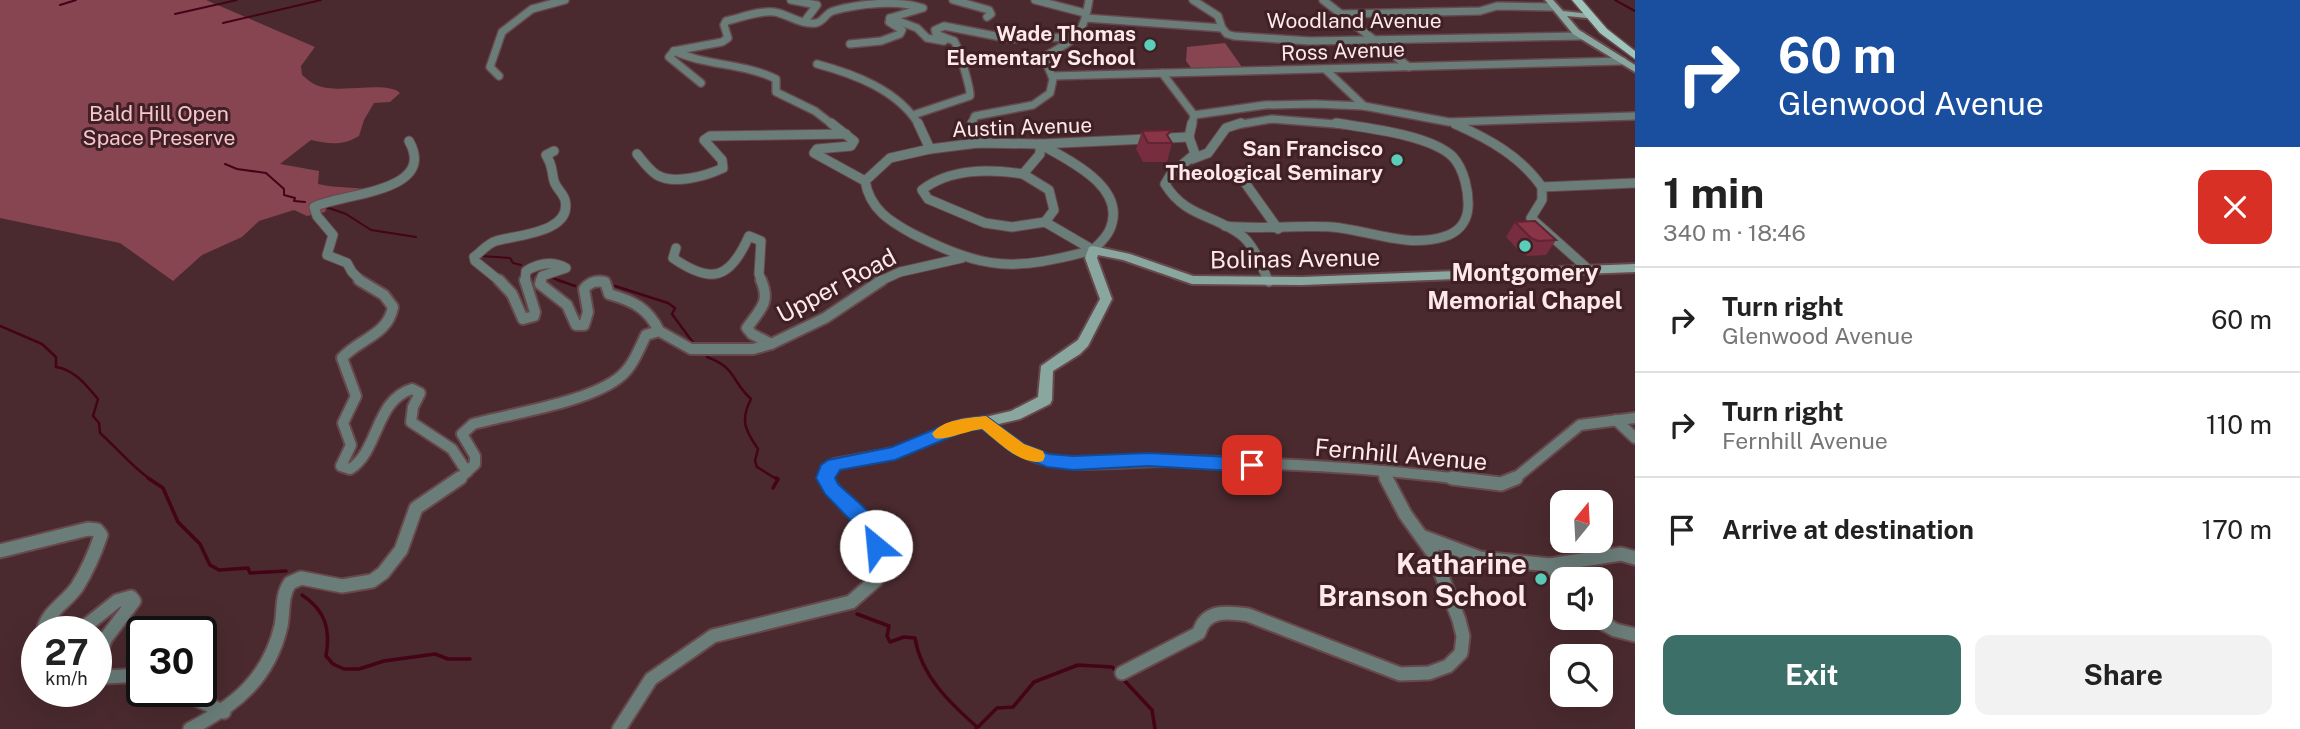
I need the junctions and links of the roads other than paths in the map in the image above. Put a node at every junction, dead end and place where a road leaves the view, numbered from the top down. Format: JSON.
{"nodes":[{"id":1,"x":565,"y":0,"type":"edge"},
{"id":2,"x":790,"y":0,"type":"edge"},
{"id":3,"x":895,"y":0,"type":"edge"},
{"id":4,"x":953,"y":0,"type":"edge"},
{"id":5,"x":1035,"y":0,"type":"edge"},
{"id":6,"x":1089,"y":0,"type":"edge"},
{"id":7,"x":1193,"y":0,"type":"edge"},
{"id":8,"x":1323,"y":0,"type":"edge"},
{"id":9,"x":1577,"y":0,"type":"edge"},
{"id":10,"x":1587,"y":0,"type":"edge"},
{"id":11,"x":912,"y":2,"type":"junction"},
{"id":12,"x":1554,"y":7,"type":"edge"},
{"id":13,"x":1341,"y":14,"type":"junction"},
{"id":14,"x":1086,"y":15,"type":"junction"},
{"id":15,"x":1587,"y":16,"type":"junction"},
{"id":16,"x":987,"y":17,"type":"dead end"},
{"id":17,"x":890,"y":18,"type":"junction"},
{"id":18,"x":804,"y":22,"type":"junction"},
{"id":19,"x":1222,"y":28,"type":"junction"},
{"id":20,"x":1582,"y":36,"type":"junction"},
{"id":21,"x":1078,"y":37,"type":"junction"},
{"id":22,"x":1372,"y":39,"type":"junction"},
{"id":23,"x":954,"y":41,"type":"junction"},
{"id":24,"x":850,"y":44,"type":"dead end"},
{"id":25,"x":1635,"y":45,"type":"edge"},
{"id":26,"x":674,"y":51,"type":"junction"},
{"id":27,"x":1635,"y":57,"type":"edge"},
{"id":28,"x":1623,"y":61,"type":"junction"},
{"id":29,"x":817,"y":64,"type":"dead end"},
{"id":30,"x":1409,"y":66,"type":"junction"},
{"id":31,"x":1325,"y":69,"type":"junction"},
{"id":32,"x":1635,"y":69,"type":"edge"},
{"id":33,"x":1162,"y":73,"type":"junction"},
{"id":34,"x":499,"y":76,"type":"dead end"},
{"id":35,"x":1052,"y":76,"type":"junction"},
{"id":36,"x":701,"y":83,"type":"dead end"},
{"id":37,"x":1364,"y":106,"type":"junction"},
{"id":38,"x":913,"y":115,"type":"junction"},
{"id":39,"x":1194,"y":115,"type":"junction"},
{"id":40,"x":1635,"y":116,"type":"edge"},
{"id":41,"x":1448,"y":122,"type":"junction"},
{"id":42,"x":846,"y":134,"type":"junction"},
{"id":43,"x":1189,"y":137,"type":"junction"},
{"id":44,"x":409,"y":141,"type":"dead end"},
{"id":45,"x":978,"y":143,"type":"junction"},
{"id":46,"x":1040,"y":144,"type":"junction"},
{"id":47,"x":930,"y":149,"type":"junction"},
{"id":48,"x":1194,"y":149,"type":"junction"},
{"id":49,"x":1210,"y":150,"type":"junction"},
{"id":50,"x":554,"y":151,"type":"dead end"},
{"id":51,"x":637,"y":154,"type":"dead end"},
{"id":52,"x":1192,"y":159,"type":"junction"},
{"id":53,"x":1238,"y":173,"type":"dead end"},
{"id":54,"x":1023,"y":174,"type":"junction"},
{"id":55,"x":865,"y":181,"type":"junction"},
{"id":56,"x":1635,"y":183,"type":"edge"},
{"id":57,"x":1542,"y":187,"type":"junction"},
{"id":58,"x":1048,"y":219,"type":"junction"},
{"id":59,"x":1226,"y":226,"type":"junction"},
{"id":60,"x":1262,"y":229,"type":"junction"},
{"id":61,"x":1278,"y":229,"type":"junction"},
{"id":62,"x":1246,"y":240,"type":"junction"},
{"id":63,"x":676,"y":248,"type":"dead end"},
{"id":64,"x":1093,"y":250,"type":"junction"},
{"id":65,"x":962,"y":258,"type":"junction"},
{"id":66,"x":1635,"y":268,"type":"edge"},
{"id":67,"x":1588,"y":270,"type":"junction"},
{"id":68,"x":1269,"y":282,"type":"junction"},
{"id":69,"x":659,"y":331,"type":"junction"},
{"id":70,"x":771,"y":344,"type":"junction"},
{"id":71,"x":1635,"y":418,"type":"edge"},
{"id":72,"x":1616,"y":420,"type":"junction"},
{"id":73,"x":986,"y":422,"type":"junction"},
{"id":74,"x":1635,"y":438,"type":"edge"},
{"id":75,"x":1382,"y":471,"type":"junction"},
{"id":76,"x":467,"y":472,"type":"junction"},
{"id":77,"x":1421,"y":536,"type":"junction"},
{"id":78,"x":0,"y":551,"type":"edge"},
{"id":79,"x":1635,"y":558,"type":"edge"},
{"id":80,"x":1550,"y":565,"type":"joint"},
{"id":81,"x":53,"y":616,"type":"edge"},
{"id":82,"x":101,"y":616,"type":"edge"},
{"id":83,"x":1613,"y":628,"type":"edge"},
{"id":84,"x":112,"y":630,"type":"edge"},
{"id":85,"x":1635,"y":635,"type":"edge"},
{"id":86,"x":1122,"y":673,"type":"dead end"},
{"id":87,"x":213,"y":707,"type":"edge"},
{"id":88,"x":224,"y":712,"type":"junction"},
{"id":89,"x":190,"y":729,"type":"edge"},
{"id":90,"x":619,"y":729,"type":"edge"}],
"edges":[{"from":1,"to":34,"type":"street"},
{"from":2,"to":18,"type":"street"},
{"from":3,"to":11,"type":"street"},
{"from":4,"to":16,"type":"street"},
{"from":5,"to":14,"type":"street","name":"Woodland Avenue"},
{"from":6,"to":14,"type":"street"},
{"from":7,"to":19,"type":"street"},
{"from":8,"to":13,"type":"street"},
{"from":9,"to":15,"type":"main road"},
{"from":10,"to":25,"type":"main road"},
{"from":11,"to":17,"type":"street"},
{"from":11,"to":18,"type":"street"},
{"from":12,"to":13,"type":"street"},
{"from":12,"to":15,"type":"street"},
{"from":12,"to":20,"type":"street"},
{"from":13,"to":22,"type":"street"},
{"from":14,"to":19,"type":"street","name":"Woodland Avenue"},
{"from":14,"to":21,"type":"street"},
{"from":15,"to":27,"type":"main road"},
{"from":17,"to":23,"type":"street"},
{"from":17,"to":24,"type":"street"},
{"from":18,"to":26,"type":"street"},
{"from":19,"to":22,"type":"street","name":"Woodland Avenue"},
{"from":20,"to":22,"type":"street","name":"Woodland Avenue"},
{"from":20,"to":28,"type":"street"},
{"from":21,"to":23,"type":"street"},
{"from":21,"to":35,"type":"street"},
{"from":22,"to":30,"type":"street"},
{"from":23,"to":38,"type":"street"},
{"from":26,"to":36,"type":"street"},
{"from":26,"to":42,"type":"street"},
{"from":27,"to":28,"type":"street","name":"Ross Avenue"},
{"from":28,"to":30,"type":"street","name":"Ross Avenue"},
{"from":28,"to":32,"type":"street"},
{"from":29,"to":38,"type":"street"},
{"from":30,"to":31,"type":"street","name":"Ross Avenue"},
{"from":31,"to":33,"type":"street","name":"Ross Avenue"},
{"from":31,"to":37,"type":"street"},
{"from":33,"to":35,"type":"street","name":"Ross Avenue"},
{"from":33,"to":39,"type":"street"},
{"from":35,"to":45,"type":"street"},
{"from":37,"to":39,"type":"street"},
{"from":37,"to":41,"type":"street"},
{"from":38,"to":47,"type":"street"},
{"from":39,"to":43,"type":"street"},
{"from":40,"to":41,"type":"street"},
{"from":41,"to":57,"type":"street"},
{"from":42,"to":51,"type":"street"},
{"from":42,"to":55,"type":"street"},
{"from":43,"to":46,"type":"street","name":"Austin Avenue"},
{"from":43,"to":48,"type":"street"},
{"from":44,"to":76,"type":"street"},
{"from":45,"to":46,"type":"street","name":"Austin Avenue"},
{"from":45,"to":47,"type":"street","name":"Austin Avenue"},
{"from":46,"to":54,"type":"street"},
{"from":46,"to":64,"type":"street"},
{"from":47,"to":55,"type":"street","name":"Austin Avenue"},
{"from":48,"to":49,"type":"street"},
{"from":48,"to":52,"type":"street"},
{"from":49,"to":52,"type":"street"},
{"from":49,"to":61,"type":"street"},
{"from":50,"to":69,"type":"street"},
{"from":52,"to":59,"type":"street"},
{"from":53,"to":61,"type":"street"},
{"from":54,"to":58,"type":"street"},
{"from":54,"to":58,"type":"street"},
{"from":55,"to":65,"type":"street"},
{"from":56,"to":57,"type":"street"},
{"from":57,"to":67,"type":"street"},
{"from":58,"to":64,"type":"street"},
{"from":59,"to":60,"type":"street"},
{"from":59,"to":62,"type":"street"},
{"from":60,"to":61,"type":"street"},
{"from":60,"to":62,"type":"street"},
{"from":62,"to":68,"type":"street"},
{"from":63,"to":70,"type":"street","name":"Upper Road"},
{"from":64,"to":65,"type":"street","name":"Bolinas Avenue"},
{"from":64,"to":68,"type":"street","name":"Bolinas Avenue"},
{"from":64,"to":73,"type":"street"},
{"from":65,"to":70,"type":"street","name":"Upper Road"},
{"from":66,"to":67,"type":"street","name":"Bolinas Avenue"},
{"from":67,"to":68,"type":"street","name":"Bolinas Avenue"},
{"from":69,"to":70,"type":"street","name":"Upper Road"},
{"from":69,"to":76,"type":"street"},
{"from":71,"to":72,"type":"street","name":"Fernhill Avenue"},
{"from":72,"to":74,"type":"street"},
{"from":72,"to":75,"type":"street","name":"Fernhill Avenue"},
{"from":73,"to":75,"type":"street","name":"Fernhill Avenue"},
{"from":73,"to":90,"type":"street"},
{"from":75,"to":77,"type":"street"},
{"from":76,"to":88,"type":"street"},
{"from":77,"to":80,"type":"street"},
{"from":77,"to":86,"type":"street"},
{"from":78,"to":81,"type":"street"},
{"from":79,"to":80,"type":"street"},
{"from":82,"to":84,"type":"street"},
{"from":83,"to":85,"type":"street"},
{"from":87,"to":88,"type":"street"},
{"from":88,"to":89,"type":"street"}]}
